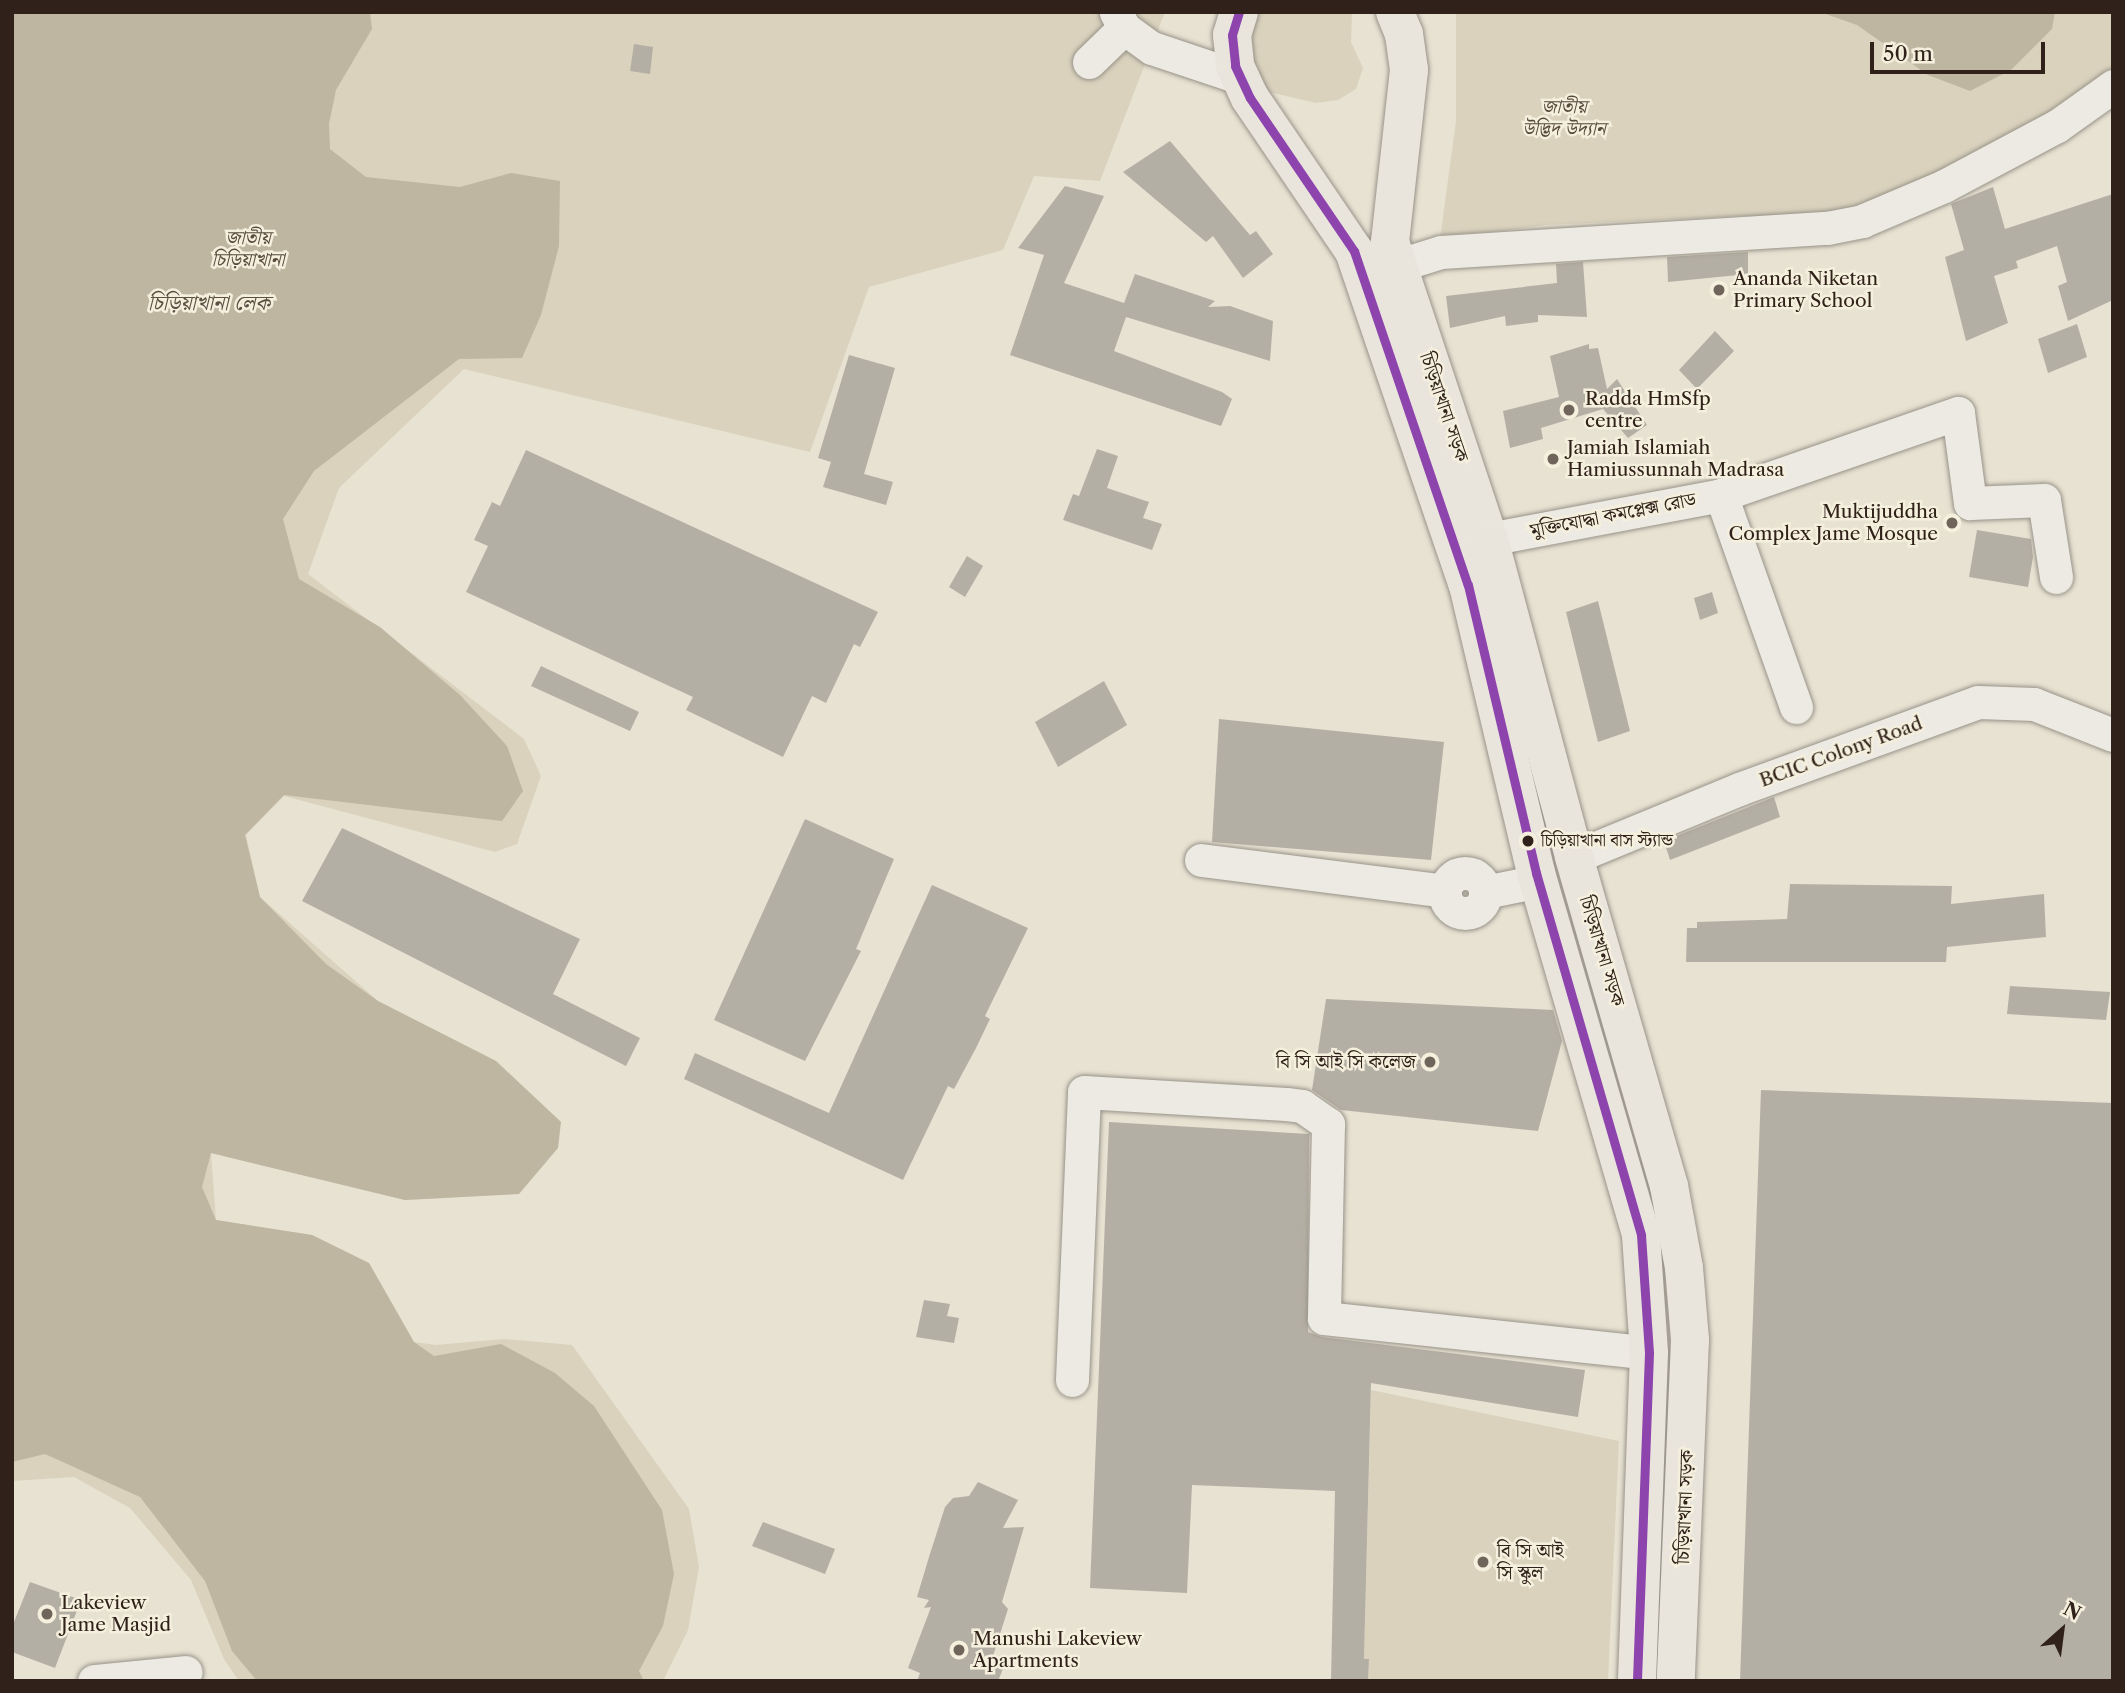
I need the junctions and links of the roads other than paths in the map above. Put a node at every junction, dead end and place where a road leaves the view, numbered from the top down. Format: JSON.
{"nodes":[{"id":1,"x":1239,"y":12,"type":"edge"},
{"id":2,"x":1395,"y":12,"type":"edge"},
{"id":3,"x":1120,"y":20,"type":"edge"},
{"id":4,"x":1089,"y":62,"type":"dead end"},
{"id":5,"x":1241,"y":78,"type":"junction"},
{"id":6,"x":2113,"y":86,"type":"edge"},
{"id":7,"x":1380,"y":253,"type":"junction"},
{"id":8,"x":1721,"y":495,"type":"junction"},
{"id":9,"x":1489,"y":539,"type":"junction"},
{"id":10,"x":2056,"y":577,"type":"dead end"},
{"id":11,"x":2034,"y":704,"type":"junction"},
{"id":12,"x":1796,"y":707,"type":"dead end"},
{"id":13,"x":2113,"y":720,"type":"edge"},
{"id":14,"x":2113,"y":735,"type":"edge"},
{"id":15,"x":1574,"y":858,"type":"junction"},
{"id":16,"x":1201,"y":860,"type":"dead end"},
{"id":17,"x":1537,"y":877,"type":"junction"},
{"id":18,"x":1649,"y":1354,"type":"junction"},
{"id":19,"x":1690,"y":1356,"type":"junction"},
{"id":20,"x":1072,"y":1380,"type":"dead end"},
{"id":21,"x":186,"y":1672,"type":"dead end"},
{"id":22,"x":94,"y":1681,"type":"edge"},
{"id":23,"x":1637,"y":1681,"type":"edge"},
{"id":24,"x":1676,"y":1681,"type":"edge"}],
"edges":[{"from":1,"to":5,"type":"main road","name":"চিড়িয়াখানা সড়ক"},
{"from":2,"to":7,"type":"main road","name":"চিড়িয়াখানা সড়ক"},
{"from":3,"to":4,"type":"street"},
{"from":3,"to":5,"type":"street"},
{"from":5,"to":7,"type":"main road","name":"চিড়িয়াখানা সড়ক"},
{"from":6,"to":7,"type":"street"},
{"from":7,"to":9,"type":"main road","name":"চিড়িয়াখানা সড়ক"},
{"from":7,"to":17,"type":"main road","name":"চিড়িয়াখানা সড়ক"},
{"from":8,"to":9,"type":"street","name":"মুক্তিযোদ্ধা কমপ্লেক্স রোড"},
{"from":8,"to":10,"type":"street"},
{"from":8,"to":12,"type":"street","name":"মুক্তিযোদ্ধা কমপ্লেক্স রোড"},
{"from":9,"to":15,"type":"main road","name":"চিড়িয়াখানা সড়ক"},
{"from":11,"to":13,"type":"street"},
{"from":11,"to":14,"type":"street","name":"BCIC Colony Road"},
{"from":11,"to":15,"type":"street","name":"BCIC Colony Road"},
{"from":15,"to":17,"type":"main road"},
{"from":15,"to":19,"type":"main road","name":"চিড়িয়াখানা সড়ক"},
{"from":16,"to":17,"type":"street"},
{"from":17,"to":18,"type":"main road","name":"চিড়িয়াখানা সড়ক"},
{"from":18,"to":19,"type":"main road"},
{"from":18,"to":20,"type":"street"},
{"from":18,"to":23,"type":"main road","name":"চিড়িয়াখানা সড়ক"},
{"from":19,"to":24,"type":"main road","name":"চিড়িয়াখানা সড়ক"},
{"from":21,"to":22,"type":"street"}]}
